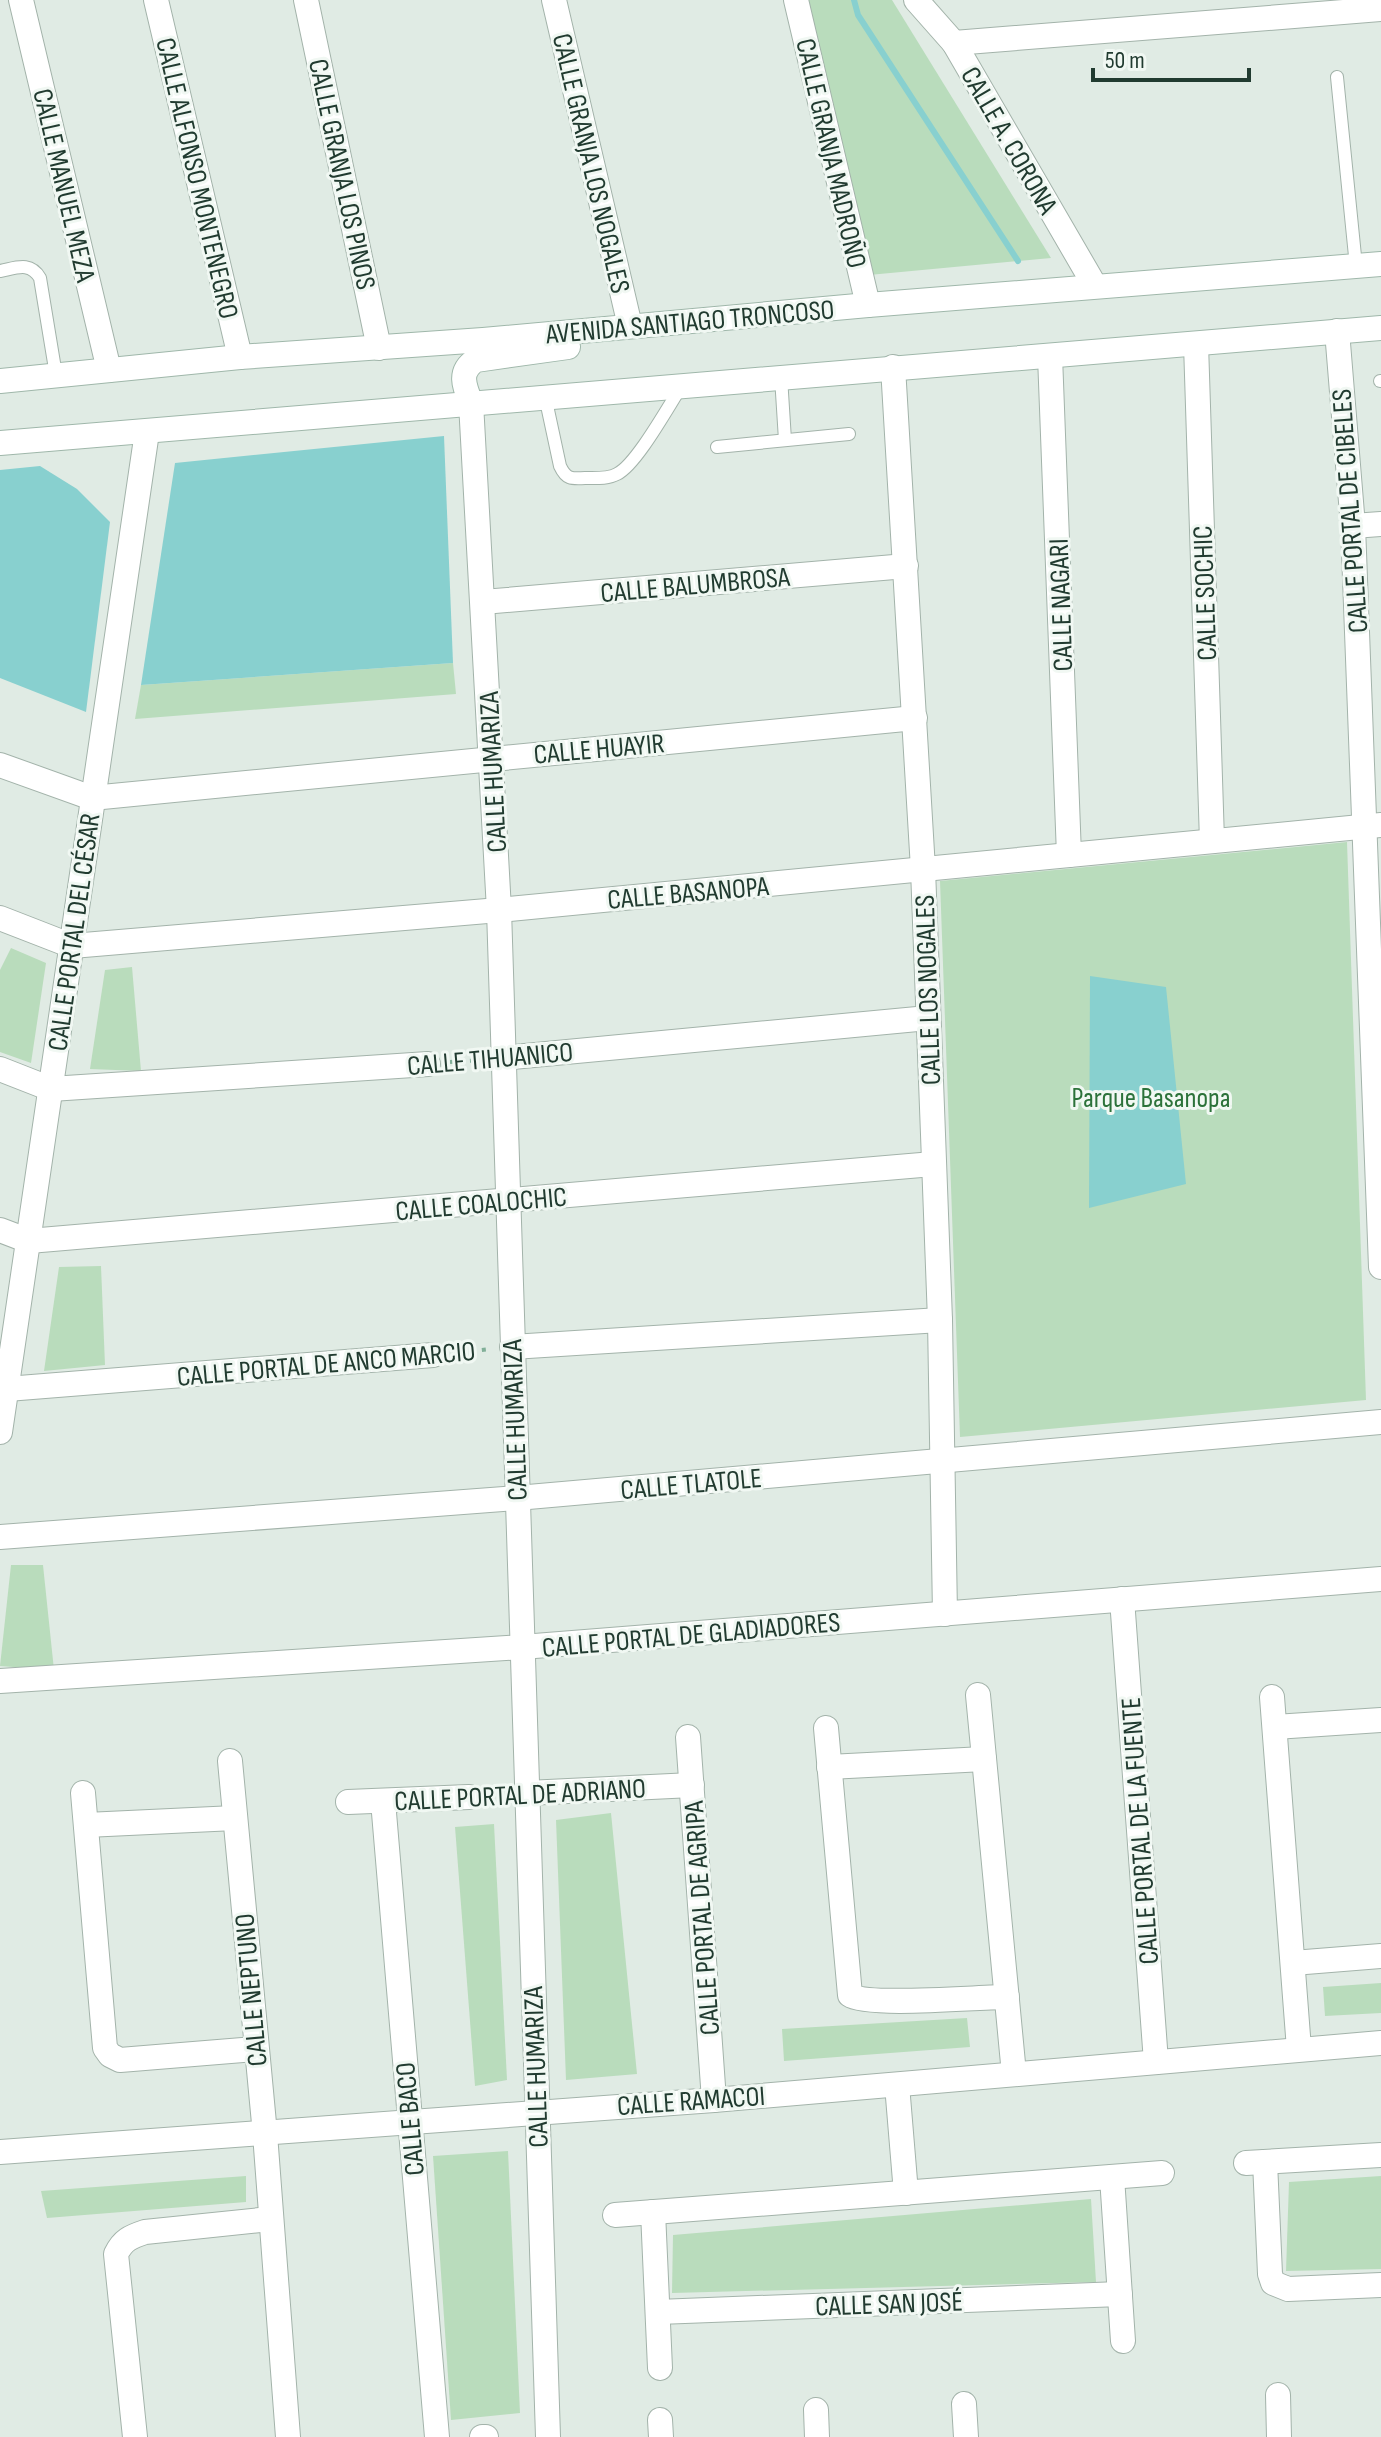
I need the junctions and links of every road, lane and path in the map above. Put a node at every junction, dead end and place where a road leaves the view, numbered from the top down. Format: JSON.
{"nodes":[{"id":1,"x":21,"y":0,"type":"edge"},
{"id":2,"x":156,"y":0,"type":"edge"},
{"id":3,"x":306,"y":0,"type":"edge"},
{"id":4,"x":554,"y":0,"type":"edge"},
{"id":5,"x":796,"y":0,"type":"edge"},
{"id":6,"x":916,"y":0,"type":"edge"},
{"id":7,"x":1381,"y":9,"type":"edge"},
{"id":8,"x":954,"y":43,"type":"junction"},
{"id":9,"x":1337,"y":77,"type":"dead end"},
{"id":10,"x":1381,"y":264,"type":"edge"},
{"id":11,"x":1356,"y":266,"type":"junction"},
{"id":12,"x":0,"y":271,"type":"edge"},
{"id":13,"x":1095,"y":286,"type":"junction"},
{"id":14,"x":868,"y":305,"type":"junction"},
{"id":15,"x":678,"y":322,"type":"junction"},
{"id":16,"x":630,"y":326,"type":"junction"},
{"id":17,"x":1381,"y":328,"type":"edge"},
{"id":18,"x":1337,"y":331,"type":"junction"},
{"id":19,"x":1196,"y":344,"type":"junction"},
{"id":20,"x":379,"y":348,"type":"junction"},
{"id":21,"x":1050,"y":356,"type":"junction"},
{"id":22,"x":240,"y":357,"type":"junction"},
{"id":23,"x":893,"y":367,"type":"junction"},
{"id":24,"x":109,"y":370,"type":"junction"},
{"id":25,"x":56,"y":375,"type":"junction"},
{"id":26,"x":781,"y":377,"type":"junction"},
{"id":27,"x":0,"y":381,"type":"edge"},
{"id":28,"x":683,"y":385,"type":"junction"},
{"id":29,"x":545,"y":396,"type":"junction"},
{"id":30,"x":471,"y":403,"type":"junction"},
{"id":31,"x":147,"y":432,"type":"junction"},
{"id":32,"x":849,"y":434,"type":"dead end"},
{"id":33,"x":785,"y":440,"type":"junction"},
{"id":34,"x":0,"y":443,"type":"edge"},
{"id":35,"x":717,"y":447,"type":"dead end"},
{"id":36,"x":1381,"y":524,"type":"edge"},
{"id":37,"x":1353,"y":526,"type":"junction"},
{"id":38,"x":906,"y":566,"type":"junction"},
{"id":39,"x":483,"y":602,"type":"junction"},
{"id":40,"x":1370,"y":672,"type":"edge"},
{"id":41,"x":915,"y":718,"type":"junction"},
{"id":42,"x":491,"y":758,"type":"junction"},
{"id":43,"x":0,"y":765,"type":"edge"},
{"id":44,"x":92,"y":798,"type":"junction"},
{"id":45,"x":1373,"y":826,"type":"edge"},
{"id":46,"x":1212,"y":841,"type":"junction"},
{"id":47,"x":1069,"y":855,"type":"junction"},
{"id":48,"x":923,"y":869,"type":"junction"},
{"id":49,"x":499,"y":910,"type":"junction"},
{"id":50,"x":0,"y":918,"type":"edge"},
{"id":51,"x":72,"y":946,"type":"junction"},
{"id":52,"x":1376,"y":973,"type":"edge"},
{"id":53,"x":928,"y":1018,"type":"junction"},
{"id":54,"x":502,"y":1058,"type":"junction"},
{"id":55,"x":428,"y":1064,"type":"joint"},
{"id":56,"x":0,"y":1069,"type":"edge"},
{"id":57,"x":51,"y":1089,"type":"junction"},
{"id":58,"x":1378,"y":1132,"type":"edge"},
{"id":59,"x":933,"y":1164,"type":"junction"},
{"id":60,"x":507,"y":1201,"type":"junction"},
{"id":61,"x":0,"y":1230,"type":"edge"},
{"id":62,"x":29,"y":1241,"type":"junction"},
{"id":63,"x":1381,"y":1267,"type":"edge"},
{"id":64,"x":940,"y":1320,"type":"junction"},
{"id":65,"x":512,"y":1347,"type":"junction"},
{"id":66,"x":433,"y":1355,"type":"joint"},
{"id":67,"x":4,"y":1387,"type":"edge"},
{"id":68,"x":1381,"y":1422,"type":"edge"},
{"id":69,"x":0,"y":1432,"type":"edge"},
{"id":70,"x":941,"y":1462,"type":"junction"},
{"id":71,"x":517,"y":1498,"type":"junction"},
{"id":72,"x":0,"y":1537,"type":"edge"},
{"id":73,"x":1381,"y":1579,"type":"edge"},
{"id":74,"x":1122,"y":1599,"type":"junction"},
{"id":75,"x":945,"y":1614,"type":"junction"},
{"id":76,"x":522,"y":1647,"type":"junction"},
{"id":77,"x":0,"y":1681,"type":"edge"},
{"id":78,"x":978,"y":1695,"type":"dead end"},
{"id":79,"x":1272,"y":1697,"type":"dead end"},
{"id":80,"x":1381,"y":1720,"type":"edge"},
{"id":81,"x":1275,"y":1727,"type":"junction"},
{"id":82,"x":826,"y":1728,"type":"dead end"},
{"id":83,"x":688,"y":1737,"type":"dead end"},
{"id":84,"x":984,"y":1759,"type":"junction"},
{"id":85,"x":230,"y":1761,"type":"dead end"},
{"id":86,"x":829,"y":1767,"type":"junction"},
{"id":87,"x":692,"y":1785,"type":"junction"},
{"id":88,"x":83,"y":1793,"type":"dead end"},
{"id":89,"x":527,"y":1793,"type":"junction"},
{"id":90,"x":469,"y":1797,"type":"joint"},
{"id":91,"x":383,"y":1801,"type":"junction"},
{"id":92,"x":348,"y":1802,"type":"dead end"},
{"id":93,"x":235,"y":1818,"type":"junction"},
{"id":94,"x":86,"y":1825,"type":"junction"},
{"id":95,"x":1381,"y":1956,"type":"edge"},
{"id":96,"x":1293,"y":1963,"type":"junction"},
{"id":97,"x":1007,"y":1997,"type":"junction"},
{"id":98,"x":1381,"y":2043,"type":"edge"},
{"id":99,"x":255,"y":2049,"type":"junction"},
{"id":100,"x":1299,"y":2049,"type":"junction"},
{"id":101,"x":1156,"y":2062,"type":"junction"},
{"id":102,"x":1014,"y":2074,"type":"junction"},
{"id":103,"x":897,"y":2085,"type":"junction"},
{"id":104,"x":714,"y":2100,"type":"junction"},
{"id":105,"x":536,"y":2111,"type":"junction"},
{"id":106,"x":409,"y":2123,"type":"junction"},
{"id":107,"x":265,"y":2134,"type":"junction"},
{"id":108,"x":0,"y":2152,"type":"edge"},
{"id":109,"x":1381,"y":2155,"type":"edge"},
{"id":110,"x":1162,"y":2173,"type":"dead end"},
{"id":111,"x":1112,"y":2177,"type":"junction"},
{"id":112,"x":906,"y":2193,"type":"junction"},
{"id":113,"x":653,"y":2212,"type":"junction"},
{"id":114,"x":615,"y":2215,"type":"dead end"},
{"id":115,"x":270,"y":2219,"type":"junction"},
{"id":116,"x":1381,"y":2285,"type":"edge"},
{"id":117,"x":1120,"y":2294,"type":"junction"},
{"id":118,"x":658,"y":2312,"type":"junction"},
{"id":119,"x":1123,"y":2341,"type":"dead end"},
{"id":120,"x":660,"y":2368,"type":"dead end"},
{"id":121,"x":1278,"y":2395,"type":"dead end"},
{"id":122,"x":964,"y":2404,"type":"dead end"},
{"id":123,"x":816,"y":2410,"type":"dead end"},
{"id":124,"x":135,"y":2437,"type":"edge"},
{"id":125,"x":288,"y":2437,"type":"edge"},
{"id":126,"x":437,"y":2437,"type":"edge"},
{"id":127,"x":548,"y":2437,"type":"edge"},
{"id":128,"x":817,"y":2437,"type":"edge"},
{"id":129,"x":966,"y":2437,"type":"edge"},
{"id":130,"x":1279,"y":2437,"type":"edge"}],
"edges":[{"from":1,"to":24,"type":"street","name":"CALLE MANUEL MEZA"},
{"from":2,"to":22,"type":"street","name":"CALLE ALFONSO MONTENEGRO"},
{"from":3,"to":20,"type":"street","name":"CALLE GRANJA LOS PINOS"},
{"from":4,"to":16,"type":"street","name":"CALLE GRANJA LOS NOGALES"},
{"from":5,"to":14,"type":"street","name":"CALLE GRANJA MADROÑO"},
{"from":6,"to":8,"type":"street","name":"CALLE A. CORONA"},
{"from":7,"to":8,"type":"street"},
{"from":8,"to":13,"type":"street","name":"CALLE A. CORONA"},
{"from":9,"to":11,"type":"lane"},
{"from":10,"to":11,"type":"street","name":"AVENIDA SANTIAGO TRONCOSO"},
{"from":11,"to":13,"type":"street","name":"AVENIDA SANTIAGO TRONCOSO"},
{"from":12,"to":25,"type":"lane"},
{"from":13,"to":14,"type":"street","name":"AVENIDA SANTIAGO TRONCOSO"},
{"from":14,"to":15,"type":"street","name":"AVENIDA SANTIAGO TRONCOSO"},
{"from":15,"to":16,"type":"street","name":"AVENIDA SANTIAGO TRONCOSO"},
{"from":15,"to":30,"type":"street","name":"CALLE HUMARIZA"},
{"from":16,"to":20,"type":"street","name":"AVENIDA SANTIAGO TRONCOSO"},
{"from":17,"to":18,"type":"street"},
{"from":18,"to":19,"type":"street"},
{"from":18,"to":37,"type":"street","name":"CALLE PORTAL DE CIBELES"},
{"from":19,"to":21,"type":"street"},
{"from":19,"to":46,"type":"street","name":"CALLE SOCHIC"},
{"from":20,"to":22,"type":"street","name":"AVENIDA SANTIAGO TRONCOSO"},
{"from":21,"to":23,"type":"street"},
{"from":21,"to":47,"type":"street","name":"CALLE NAGARI"},
{"from":22,"to":24,"type":"street","name":"AVENIDA SANTIAGO TRONCOSO"},
{"from":23,"to":26,"type":"street"},
{"from":23,"to":38,"type":"street","name":"CALLE LOS NOGALES"},
{"from":24,"to":25,"type":"street","name":"AVENIDA SANTIAGO TRONCOSO"},
{"from":25,"to":27,"type":"street","name":"AVENIDA SANTIAGO TRONCOSO"},
{"from":26,"to":28,"type":"street"},
{"from":26,"to":33,"type":"lane"},
{"from":28,"to":29,"type":"street"},
{"from":28,"to":29,"type":"lane"},
{"from":29,"to":30,"type":"street"},
{"from":30,"to":31,"type":"street"},
{"from":30,"to":39,"type":"street","name":"CALLE HUMARIZA"},
{"from":31,"to":34,"type":"street"},
{"from":31,"to":44,"type":"street","name":"CALLE PORTAL DEL CÉSAR"},
{"from":32,"to":33,"type":"lane"},
{"from":33,"to":35,"type":"lane"},
{"from":36,"to":37,"type":"street"},
{"from":37,"to":40,"type":"street","name":"CALLE PORTAL DE CIBELES"},
{"from":38,"to":39,"type":"street","name":"CALLE BALUMBROSA"},
{"from":38,"to":41,"type":"street","name":"CALLE LOS NOGALES"},
{"from":39,"to":42,"type":"street","name":"CALLE HUMARIZA"},
{"from":40,"to":45,"type":"street","name":"CALLE PORTAL DE CIBELES"},
{"from":41,"to":42,"type":"street","name":"CALLE HUAYIR"},
{"from":41,"to":48,"type":"street","name":"CALLE LOS NOGALES"},
{"from":42,"to":44,"type":"street","name":"CALLE HUAYIR"},
{"from":42,"to":49,"type":"street","name":"CALLE HUMARIZA"},
{"from":43,"to":44,"type":"street"},
{"from":44,"to":51,"type":"street","name":"CALLE PORTAL DEL CÉSAR"},
{"from":45,"to":46,"type":"street","name":"CALLE BASANOPA"},
{"from":45,"to":52,"type":"street","name":"CALLE PORTAL DE CIBELES"},
{"from":46,"to":47,"type":"street","name":"CALLE BASANOPA"},
{"from":47,"to":48,"type":"street","name":"CALLE BASANOPA"},
{"from":48,"to":49,"type":"street","name":"CALLE BASANOPA"},
{"from":48,"to":53,"type":"street","name":"CALLE LOS NOGALES"},
{"from":49,"to":51,"type":"street","name":"CALLE BASANOPA"},
{"from":49,"to":54,"type":"street","name":"CALLE HUMARIZA"},
{"from":50,"to":51,"type":"street","name":"CALLE BASANOPA"},
{"from":51,"to":57,"type":"street","name":"CALLE PORTAL DEL CÉSAR"},
{"from":52,"to":58,"type":"street","name":"CALLE PORTAL DE CIBELES"},
{"from":53,"to":54,"type":"street","name":"CALLE TIHUANICO"},
{"from":53,"to":59,"type":"street","name":"CALLE LOS NOGALES"},
{"from":54,"to":55,"type":"path","name":"CALLE TIHUANICO"},
{"from":54,"to":60,"type":"street","name":"CALLE HUMARIZA"},
{"from":55,"to":57,"type":"street","name":"CALLE TIHUANICO"},
{"from":56,"to":57,"type":"street"},
{"from":57,"to":62,"type":"street","name":"CALLE PORTAL DEL CÉSAR"},
{"from":58,"to":63,"type":"street","name":"CALLE PORTAL DE CIBELES"},
{"from":59,"to":60,"type":"street","name":"CALLE COALOCHIC"},
{"from":59,"to":64,"type":"street","name":"CALLE LOS NOGALES"},
{"from":60,"to":62,"type":"street","name":"CALLE COALOCHIC"},
{"from":60,"to":65,"type":"street","name":"CALLE HUMARIZA"},
{"from":61,"to":62,"type":"street"},
{"from":62,"to":67,"type":"street","name":"CALLE PORTAL DEL CÉSAR"},
{"from":64,"to":65,"type":"street","name":"CALLE PORTAL DE ANCO MARCIO"},
{"from":64,"to":70,"type":"street","name":"CALLE LOS NOGALES"},
{"from":65,"to":66,"type":"path","name":"CALLE PORTAL DE ANCO MARCIO"},
{"from":65,"to":71,"type":"street","name":"CALLE HUMARIZA"},
{"from":66,"to":67,"type":"street","name":"CALLE PORTAL DE ANCO MARCIO"},
{"from":67,"to":69,"type":"street","name":"CALLE PORTAL DEL CÉSAR"},
{"from":68,"to":70,"type":"street","name":"CALLE TLATOLE"},
{"from":70,"to":71,"type":"street","name":"CALLE TLATOLE"},
{"from":70,"to":75,"type":"street","name":"CALLE LOS NOGALES"},
{"from":71,"to":72,"type":"street","name":"CALLE TLATOLE"},
{"from":71,"to":76,"type":"street","name":"CALLE HUMARIZA"},
{"from":73,"to":74,"type":"street","name":"CALLE PORTAL DE GLADIADORES"},
{"from":74,"to":75,"type":"street","name":"CALLE PORTAL DE GLADIADORES"},
{"from":74,"to":101,"type":"street","name":"CALLE PORTAL DE LA FUENTE"},
{"from":75,"to":76,"type":"street","name":"CALLE PORTAL DE GLADIADORES"},
{"from":76,"to":77,"type":"street","name":"CALLE PORTAL DE GLADIADORES"},
{"from":76,"to":89,"type":"street","name":"CALLE HUMARIZA"},
{"from":78,"to":84,"type":"street"},
{"from":79,"to":81,"type":"street"},
{"from":80,"to":81,"type":"street"},
{"from":81,"to":96,"type":"street"},
{"from":82,"to":86,"type":"street"},
{"from":83,"to":87,"type":"street","name":"CALLE PORTAL DE AGRIPA"},
{"from":84,"to":86,"type":"street"},
{"from":84,"to":97,"type":"street"},
{"from":85,"to":93,"type":"street","name":"CALLE NEPTUNO"},
{"from":86,"to":97,"type":"street"},
{"from":87,"to":89,"type":"street","name":"CALLE PORTAL DE ADRIANO"},
{"from":87,"to":104,"type":"street","name":"CALLE PORTAL DE AGRIPA"},
{"from":88,"to":94,"type":"street"},
{"from":89,"to":90,"type":"path","name":"CALLE PORTAL DE ADRIANO"},
{"from":89,"to":105,"type":"street","name":"CALLE HUMARIZA"},
{"from":90,"to":91,"type":"street","name":"CALLE PORTAL DE ADRIANO"},
{"from":91,"to":92,"type":"street","name":"CALLE PORTAL DE ADRIANO"},
{"from":91,"to":106,"type":"street","name":"CALLE BACO"},
{"from":93,"to":94,"type":"street"},
{"from":93,"to":99,"type":"street","name":"CALLE NEPTUNO"},
{"from":94,"to":99,"type":"street"},
{"from":95,"to":96,"type":"street"},
{"from":96,"to":100,"type":"street"},
{"from":97,"to":102,"type":"street"},
{"from":98,"to":100,"type":"street","name":"CALLE RAMACOI"},
{"from":99,"to":107,"type":"street","name":"CALLE NEPTUNO"},
{"from":100,"to":101,"type":"street","name":"CALLE RAMACOI"},
{"from":101,"to":102,"type":"street","name":"CALLE RAMACOI"},
{"from":102,"to":103,"type":"street","name":"CALLE RAMACOI"},
{"from":103,"to":104,"type":"street","name":"CALLE RAMACOI"},
{"from":103,"to":112,"type":"street"},
{"from":104,"to":105,"type":"street","name":"CALLE RAMACOI"},
{"from":105,"to":106,"type":"street","name":"CALLE RAMACOI"},
{"from":105,"to":127,"type":"street","name":"CALLE HUMARIZA"},
{"from":106,"to":107,"type":"street","name":"CALLE RAMACOI"},
{"from":106,"to":126,"type":"street","name":"CALLE BACO"},
{"from":107,"to":108,"type":"street","name":"CALLE RAMACOI"},
{"from":107,"to":115,"type":"street","name":"CALLE NEPTUNO"},
{"from":109,"to":116,"type":"street"},
{"from":110,"to":111,"type":"street"},
{"from":111,"to":112,"type":"street"},
{"from":111,"to":117,"type":"street"},
{"from":112,"to":113,"type":"street"},
{"from":113,"to":114,"type":"street"},
{"from":113,"to":118,"type":"street"},
{"from":115,"to":124,"type":"street"},
{"from":115,"to":125,"type":"street","name":"CALLE NEPTUNO"},
{"from":117,"to":118,"type":"street","name":"CALLE SAN JOSÉ"},
{"from":117,"to":119,"type":"street"},
{"from":118,"to":120,"type":"street"},
{"from":121,"to":130,"type":"street"},
{"from":122,"to":129,"type":"street"},
{"from":123,"to":128,"type":"street"}]}
